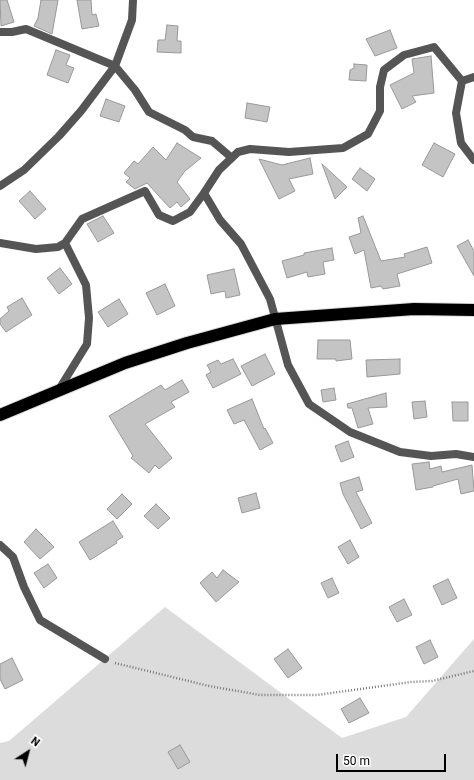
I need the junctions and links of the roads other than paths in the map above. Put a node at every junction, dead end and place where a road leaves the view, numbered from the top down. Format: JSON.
{"nodes":[{"id":1,"x":133,"y":0,"type":"edge"},
{"id":2,"x":0,"y":32,"type":"edge"},
{"id":3,"x":115,"y":66,"type":"junction"},
{"id":4,"x":474,"y":77,"type":"edge"},
{"id":5,"x":462,"y":81,"type":"junction"},
{"id":6,"x":232,"y":158,"type":"junction"},
{"id":7,"x":474,"y":160,"type":"edge"},
{"id":8,"x":0,"y":186,"type":"edge"},
{"id":9,"x":204,"y":193,"type":"junction"},
{"id":10,"x":0,"y":243,"type":"edge"},
{"id":11,"x":65,"y":243,"type":"junction"},
{"id":12,"x":474,"y":310,"type":"edge"},
{"id":13,"x":275,"y":319,"type":"junction"},
{"id":14,"x":57,"y":392,"type":"junction"},
{"id":15,"x":0,"y":415,"type":"edge"},
{"id":16,"x":474,"y":457,"type":"edge"},
{"id":17,"x":0,"y":545,"type":"edge"},
{"id":18,"x":105,"y":659,"type":"road end"}],
"edges":[{"from":1,"to":3,"type":"street"},
{"from":2,"to":3,"type":"street"},
{"from":3,"to":6,"type":"street"},
{"from":3,"to":8,"type":"street"},
{"from":4,"to":5,"type":"street"},
{"from":5,"to":6,"type":"street"},
{"from":5,"to":7,"type":"street"},
{"from":6,"to":9,"type":"street"},
{"from":9,"to":11,"type":"street"},
{"from":9,"to":13,"type":"street"},
{"from":10,"to":11,"type":"street"},
{"from":11,"to":14,"type":"street"},
{"from":12,"to":13,"type":"highway"},
{"from":13,"to":14,"type":"highway"},
{"from":13,"to":16,"type":"street"},
{"from":14,"to":15,"type":"highway"},
{"from":17,"to":18,"type":"street"}]}
